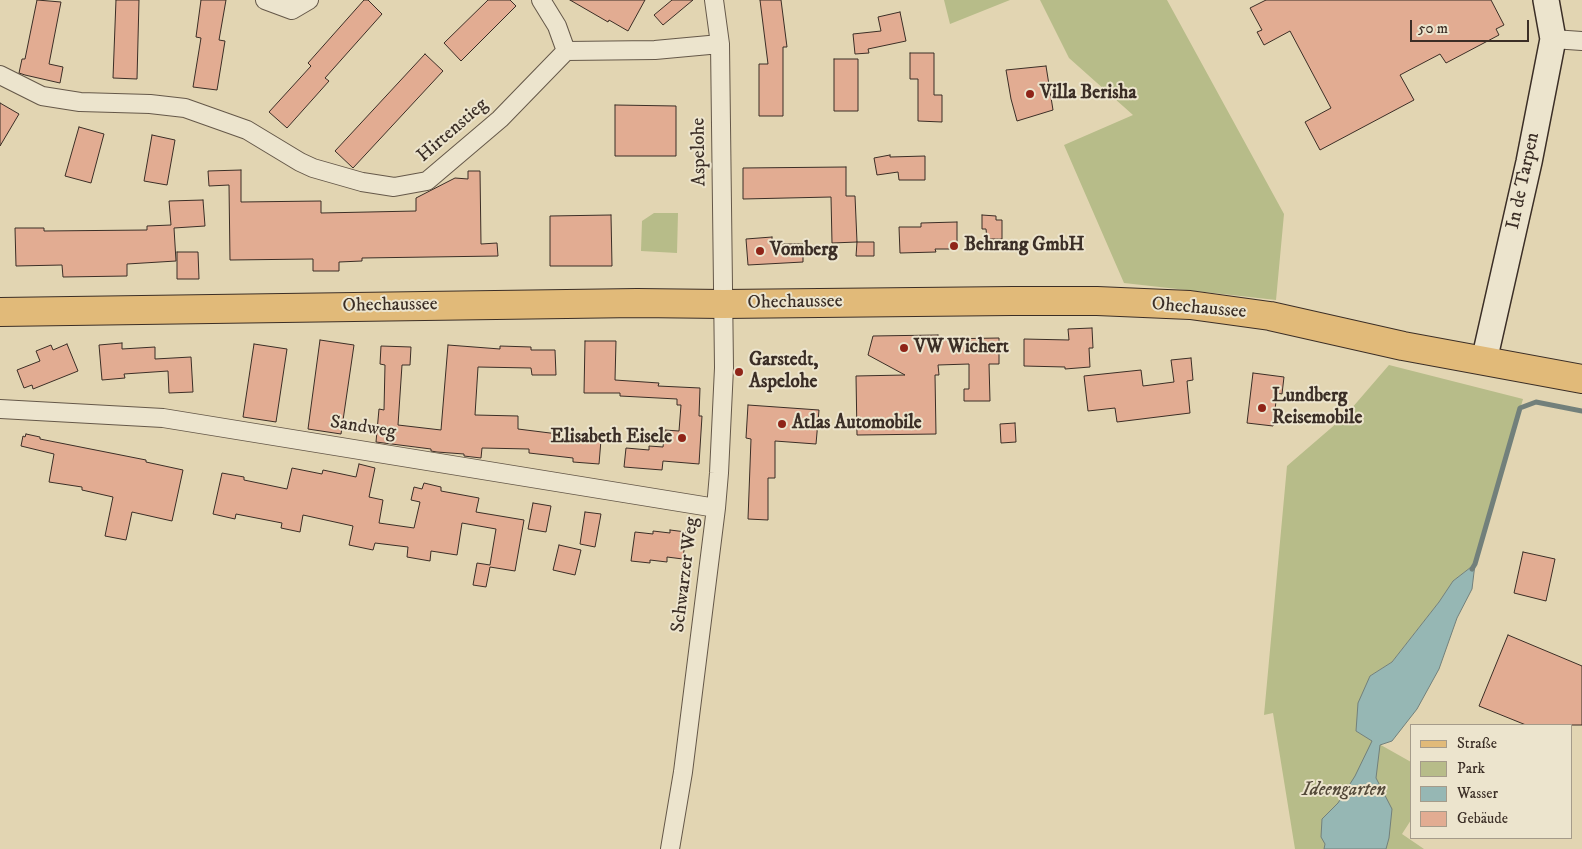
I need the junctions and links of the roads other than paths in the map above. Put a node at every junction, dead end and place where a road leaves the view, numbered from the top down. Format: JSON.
{"nodes":[{"id":1,"x":265,"y":0,"type":"edge"},
{"id":2,"x":309,"y":0,"type":"edge"},
{"id":3,"x":540,"y":0,"type":"edge"},
{"id":4,"x":714,"y":0,"type":"edge"},
{"id":5,"x":1546,"y":0,"type":"edge"},
{"id":6,"x":1553,"y":39,"type":"junction"},
{"id":7,"x":1582,"y":41,"type":"edge"},
{"id":8,"x":720,"y":44,"type":"junction"},
{"id":9,"x":566,"y":51,"type":"junction"},
{"id":10,"x":0,"y":75,"type":"edge"},
{"id":11,"x":723,"y":304,"type":"junction"},
{"id":12,"x":0,"y":312,"type":"edge"},
{"id":13,"x":1484,"y":361,"type":"junction"},
{"id":14,"x":1582,"y":379,"type":"edge"},
{"id":15,"x":0,"y":409,"type":"edge"},
{"id":16,"x":716,"y":508,"type":"junction"},
{"id":17,"x":670,"y":849,"type":"edge"}],
"edges":[{"from":1,"to":2,"type":"street"},
{"from":3,"to":9,"type":"street"},
{"from":4,"to":8,"type":"street","name":"Aspelohe"},
{"from":5,"to":6,"type":"street","name":"In de Tarpen"},
{"from":6,"to":7,"type":"street"},
{"from":6,"to":13,"type":"street","name":"In de Tarpen"},
{"from":8,"to":9,"type":"street"},
{"from":8,"to":11,"type":"street","name":"Aspelohe"},
{"from":9,"to":10,"type":"street","name":"Hirtenstieg"},
{"from":11,"to":12,"type":"main road","name":"Ohechaussee"},
{"from":11,"to":13,"type":"main road","name":"Ohechaussee"},
{"from":11,"to":16,"type":"street","name":"Schwarzer Weg"},
{"from":13,"to":14,"type":"main road","name":"Ohechaussee"},
{"from":15,"to":16,"type":"street","name":"Sandweg"},
{"from":16,"to":17,"type":"street","name":"Schwarzer Weg"}]}
